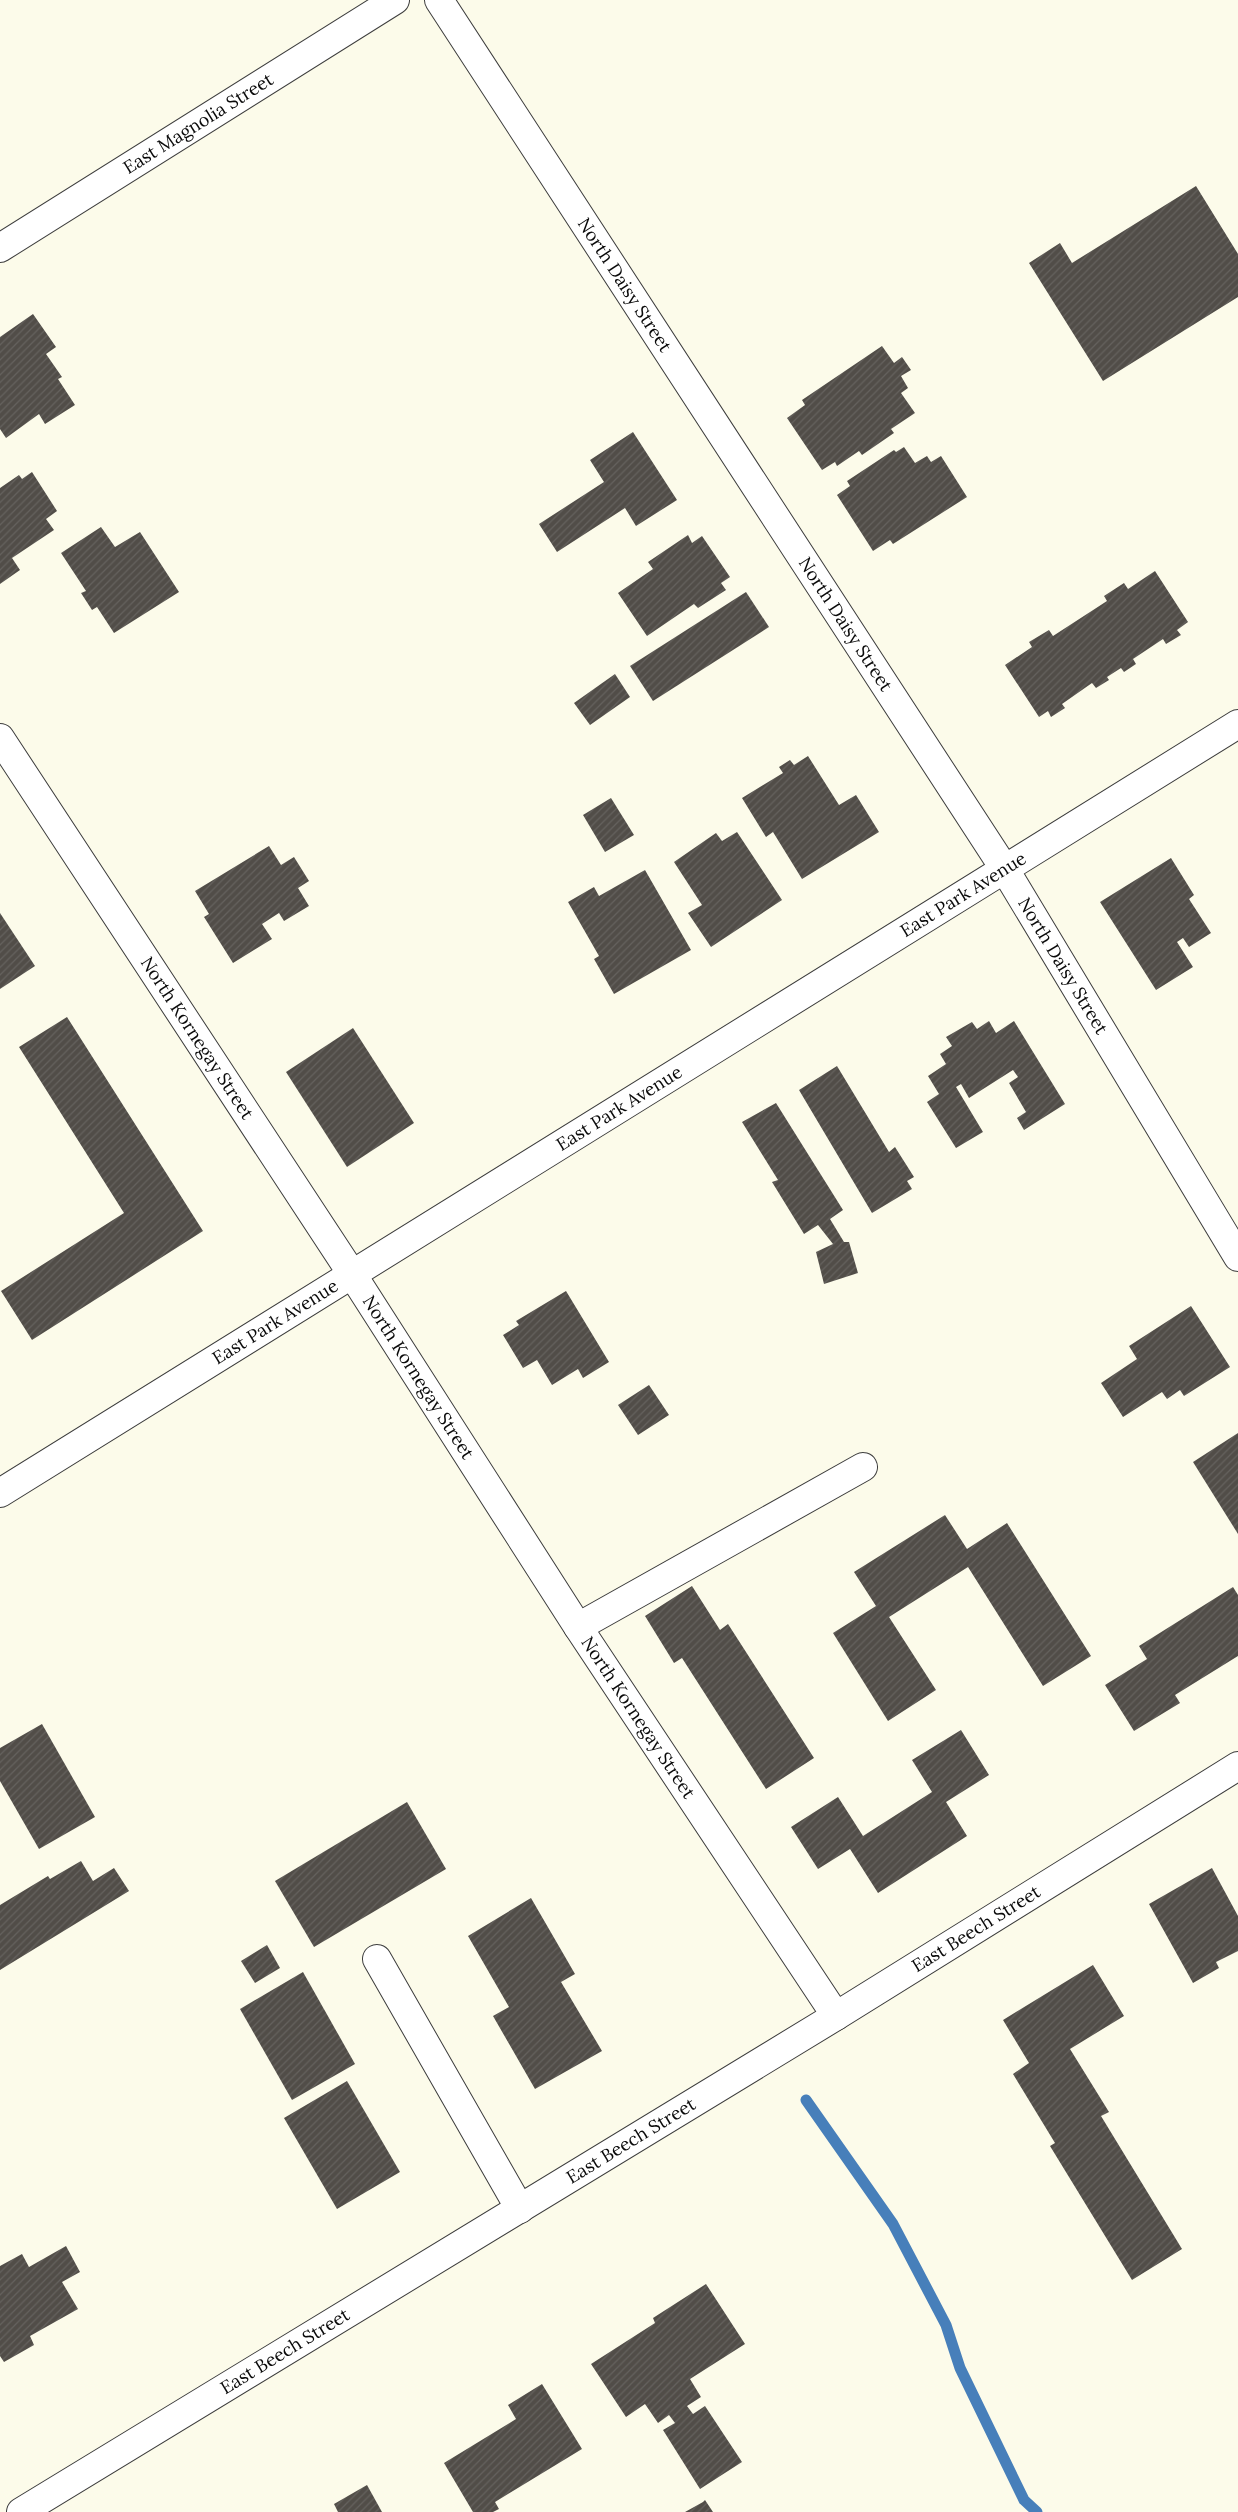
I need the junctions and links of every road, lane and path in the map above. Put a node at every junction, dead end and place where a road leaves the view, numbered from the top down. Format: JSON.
{"nodes":[{"id":1,"x":395,"y":0,"type":"edge"},
{"id":2,"x":439,"y":0,"type":"edge"},
{"id":3,"x":0,"y":248,"type":"edge"},
{"id":4,"x":1238,"y":724,"type":"edge"},
{"id":5,"x":0,"y":738,"type":"edge"},
{"id":6,"x":1004,"y":868,"type":"junction"},
{"id":7,"x":1238,"y":1256,"type":"edge"},
{"id":8,"x":352,"y":1274,"type":"junction"},
{"id":9,"x":863,"y":1466,"type":"dead end"},
{"id":10,"x":0,"y":1493,"type":"edge"},
{"id":11,"x":578,"y":1627,"type":"junction"},
{"id":12,"x":1238,"y":1766,"type":"edge"},
{"id":13,"x":377,"y":1959,"type":"dead end"},
{"id":14,"x":836,"y":2016,"type":"junction"},
{"id":15,"x":520,"y":2209,"type":"junction"},
{"id":16,"x":21,"y":2512,"type":"edge"}],
"edges":[{"from":1,"to":3,"type":"street","name":"East Magnolia Street"},
{"from":2,"to":6,"type":"street","name":"North Daisy Street"},
{"from":4,"to":6,"type":"street","name":"East Park Avenue"},
{"from":5,"to":8,"type":"street","name":"North Kornegay Street"},
{"from":6,"to":7,"type":"street","name":"North Daisy Street"},
{"from":6,"to":8,"type":"street","name":"East Park Avenue"},
{"from":8,"to":10,"type":"street","name":"East Park Avenue"},
{"from":8,"to":11,"type":"street","name":"North Kornegay Street"},
{"from":9,"to":11,"type":"street"},
{"from":11,"to":14,"type":"street","name":"North Kornegay Street"},
{"from":12,"to":14,"type":"street","name":"East Beech Street"},
{"from":13,"to":15,"type":"street"},
{"from":14,"to":15,"type":"street","name":"East Beech Street"},
{"from":15,"to":16,"type":"street","name":"East Beech Street"}]}
